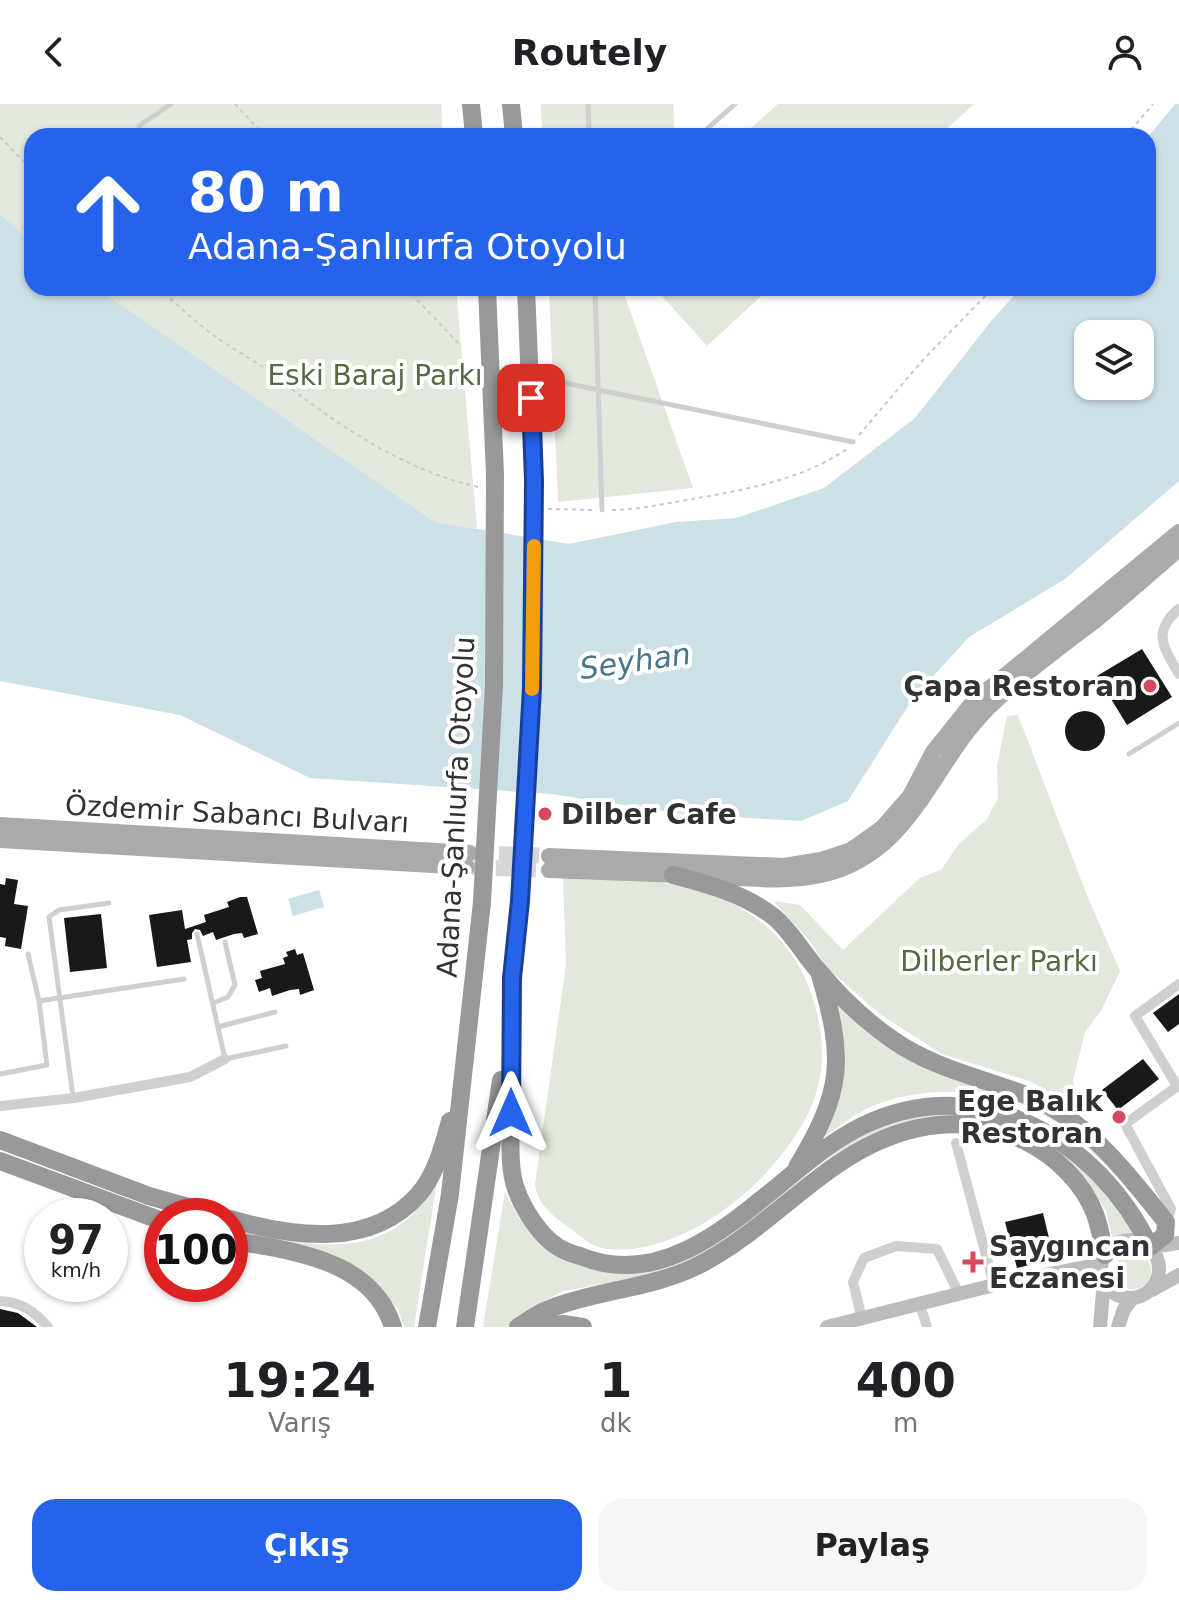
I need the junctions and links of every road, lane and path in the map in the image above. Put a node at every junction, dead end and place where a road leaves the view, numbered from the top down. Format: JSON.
{"nodes":[{"id":1,"x":171,"y":104,"type":"edge"},
{"id":2,"x":235,"y":104,"type":"edge"},
{"id":3,"x":471,"y":104,"type":"edge"},
{"id":4,"x":511,"y":104,"type":"edge"},
{"id":5,"x":588,"y":104,"type":"edge"},
{"id":6,"x":735,"y":104,"type":"edge"},
{"id":7,"x":1153,"y":104,"type":"edge"},
{"id":8,"x":139,"y":126,"type":"dead end"},
{"id":9,"x":258,"y":128,"type":"edge"},
{"id":10,"x":473,"y":128,"type":"edge"},
{"id":11,"x":513,"y":128,"type":"edge"},
{"id":12,"x":589,"y":128,"type":"edge"},
{"id":13,"x":708,"y":128,"type":"edge"},
{"id":14,"x":1133,"y":128,"type":"edge"},
{"id":15,"x":0,"y":137,"type":"edge"},
{"id":16,"x":24,"y":162,"type":"edge"},
{"id":17,"x":167,"y":296,"type":"edge"},
{"id":18,"x":414,"y":296,"type":"edge"},
{"id":19,"x":487,"y":296,"type":"edge"},
{"id":20,"x":526,"y":296,"type":"edge"},
{"id":21,"x":595,"y":296,"type":"edge"},
{"id":22,"x":985,"y":296,"type":"edge"},
{"id":23,"x":460,"y":345,"type":"dead end"},
{"id":24,"x":550,"y":380,"type":"dead end"},
{"id":25,"x":600,"y":390,"type":"junction"},
{"id":26,"x":853,"y":442,"type":"junction"},
{"id":27,"x":485,"y":489,"type":"dead end"},
{"id":28,"x":540,"y":507,"type":"dead end"},
{"id":29,"x":602,"y":510,"type":"junction"},
{"id":30,"x":1179,"y":532,"type":"edge"},
{"id":31,"x":1179,"y":549,"type":"edge"},
{"id":32,"x":1179,"y":609,"type":"edge"},
{"id":33,"x":1179,"y":674,"type":"edge"},
{"id":34,"x":1179,"y":723,"type":"edge"},
{"id":35,"x":1129,"y":754,"type":"dead end"},
{"id":36,"x":0,"y":825,"type":"edge"},
{"id":37,"x":0,"y":840,"type":"edge"},
{"id":38,"x":673,"y":875,"type":"junction"},
{"id":39,"x":109,"y":903,"type":"dead end"},
{"id":40,"x":197,"y":934,"type":"dead end"},
{"id":41,"x":225,"y":942,"type":"dead end"},
{"id":42,"x":28,"y":954,"type":"dead end"},
{"id":43,"x":820,"y":973,"type":"junction"},
{"id":44,"x":512,"y":978,"type":"junction"},
{"id":45,"x":184,"y":979,"type":"dead end"},
{"id":46,"x":1179,"y":984,"type":"edge"},
{"id":47,"x":59,"y":998,"type":"junction"},
{"id":48,"x":39,"y":1001,"type":"junction"},
{"id":49,"x":213,"y":1003,"type":"junction"},
{"id":50,"x":471,"y":1008,"type":"junction"},
{"id":51,"x":275,"y":1012,"type":"dead end"},
{"id":52,"x":218,"y":1027,"type":"junction"},
{"id":53,"x":286,"y":1046,"type":"dead end"},
{"id":54,"x":225,"y":1059,"type":"junction"},
{"id":55,"x":0,"y":1074,"type":"edge"},
{"id":56,"x":1178,"y":1086,"type":"edge"},
{"id":57,"x":74,"y":1098,"type":"junction"},
{"id":58,"x":0,"y":1106,"type":"edge"},
{"id":59,"x":0,"y":1140,"type":"edge"},
{"id":60,"x":956,"y":1143,"type":"dead end"},
{"id":61,"x":0,"y":1161,"type":"edge"},
{"id":62,"x":793,"y":1172,"type":"junction"},
{"id":63,"x":156,"y":1198,"type":"edge"},
{"id":64,"x":144,"y":1214,"type":"edge"},
{"id":65,"x":1166,"y":1222,"type":"junction"},
{"id":66,"x":248,"y":1223,"type":"edge"},
{"id":67,"x":248,"y":1243,"type":"edge"},
{"id":68,"x":1179,"y":1243,"type":"edge"},
{"id":69,"x":1150,"y":1247,"type":"junction"},
{"id":70,"x":1103,"y":1260,"type":"junction"},
{"id":71,"x":1179,"y":1275,"type":"edge"},
{"id":72,"x":1104,"y":1280,"type":"junction"},
{"id":73,"x":994,"y":1285,"type":"junction"},
{"id":74,"x":1148,"y":1292,"type":"junction"},
{"id":75,"x":959,"y":1294,"type":"junction"},
{"id":76,"x":1133,"y":1298,"type":"junction"},
{"id":77,"x":0,"y":1301,"type":"edge"},
{"id":78,"x":920,"y":1305,"type":"junction"},
{"id":79,"x":862,"y":1319,"type":"junction"},
{"id":80,"x":48,"y":1327,"type":"edge"},
{"id":81,"x":393,"y":1327,"type":"edge"},
{"id":82,"x":427,"y":1327,"type":"edge"},
{"id":83,"x":465,"y":1327,"type":"edge"},
{"id":84,"x":518,"y":1327,"type":"edge"},
{"id":85,"x":545,"y":1327,"type":"edge"},
{"id":86,"x":583,"y":1327,"type":"edge"},
{"id":87,"x":827,"y":1327,"type":"edge"},
{"id":88,"x":927,"y":1327,"type":"edge"},
{"id":89,"x":1100,"y":1327,"type":"edge"},
{"id":90,"x":1118,"y":1327,"type":"edge"}],
"edges":[{"from":1,"to":8,"type":"lane"},
{"from":2,"to":9,"type":"path"},
{"from":3,"to":10,"type":"highway"},
{"from":4,"to":11,"type":"highway"},
{"from":5,"to":12,"type":"lane"},
{"from":6,"to":13,"type":"lane"},
{"from":7,"to":14,"type":"path"},
{"from":15,"to":16,"type":"path"},
{"from":17,"to":27,"type":"path"},
{"from":18,"to":23,"type":"path"},
{"from":19,"to":50,"type":"highway","name":"Adana-Şanlıurfa Otoyolu","bridge":true},
{"from":20,"to":44,"type":"highway","bridge":true},
{"from":21,"to":25,"type":"lane"},
{"from":22,"to":26,"type":"path"},
{"from":24,"to":25,"type":"lane"},
{"from":25,"to":26,"type":"lane"},
{"from":25,"to":29,"type":"lane"},
{"from":26,"to":29,"type":"path"},
{"from":28,"to":29,"type":"path"},
{"from":30,"to":38,"type":"main road"},
{"from":31,"to":38,"type":"main road"},
{"from":32,"to":33,"type":"street"},
{"from":34,"to":35,"type":"lane"},
{"from":36,"to":37,"type":"main road","name":"Özdemir Sabancı Bulvarı"},
{"from":38,"to":43,"type":"highway"},
{"from":39,"to":47,"type":"lane"},
{"from":40,"to":49,"type":"lane"},
{"from":41,"to":49,"type":"lane"},
{"from":42,"to":48,"type":"lane"},
{"from":43,"to":62,"type":"highway"},
{"from":43,"to":65,"type":"highway"},
{"from":44,"to":62,"type":"highway"},
{"from":44,"to":83,"type":"highway"},
{"from":45,"to":47,"type":"lane"},
{"from":46,"to":56,"type":"street"},
{"from":47,"to":48,"type":"lane"},
{"from":47,"to":57,"type":"lane"},
{"from":48,"to":55,"type":"lane"},
{"from":49,"to":52,"type":"lane"},
{"from":50,"to":66,"type":"highway"},
{"from":50,"to":82,"type":"highway","name":"Adana-Şanlıurfa Otoyolu"},
{"from":51,"to":52,"type":"lane"},
{"from":52,"to":54,"type":"lane"},
{"from":53,"to":54,"type":"lane"},
{"from":54,"to":57,"type":"street"},
{"from":56,"to":65,"type":"street"},
{"from":57,"to":58,"type":"street"},
{"from":59,"to":63,"type":"highway"},
{"from":60,"to":73,"type":"street"},
{"from":61,"to":64,"type":"highway"},
{"from":62,"to":69,"type":"highway"},
{"from":65,"to":69,"type":"highway"},
{"from":67,"to":81,"type":"highway"},
{"from":68,"to":69,"type":"main road"},
{"from":69,"to":70,"type":"main road"},
{"from":69,"to":74,"type":"main road"},
{"from":70,"to":72,"type":"main road"},
{"from":70,"to":73,"type":"main road"},
{"from":70,"to":84,"type":"highway"},
{"from":71,"to":74,"type":"main road"},
{"from":72,"to":76,"type":"main road"},
{"from":72,"to":89,"type":"main road"},
{"from":73,"to":75,"type":"main road"},
{"from":74,"to":76,"type":"main road"},
{"from":75,"to":78,"type":"main road"},
{"from":75,"to":79,"type":"street"},
{"from":76,"to":90,"type":"main road"},
{"from":77,"to":80,"type":"street"},
{"from":78,"to":79,"type":"main road"},
{"from":78,"to":88,"type":"street"},
{"from":79,"to":87,"type":"main road"},
{"from":85,"to":86,"type":"highway"}]}
